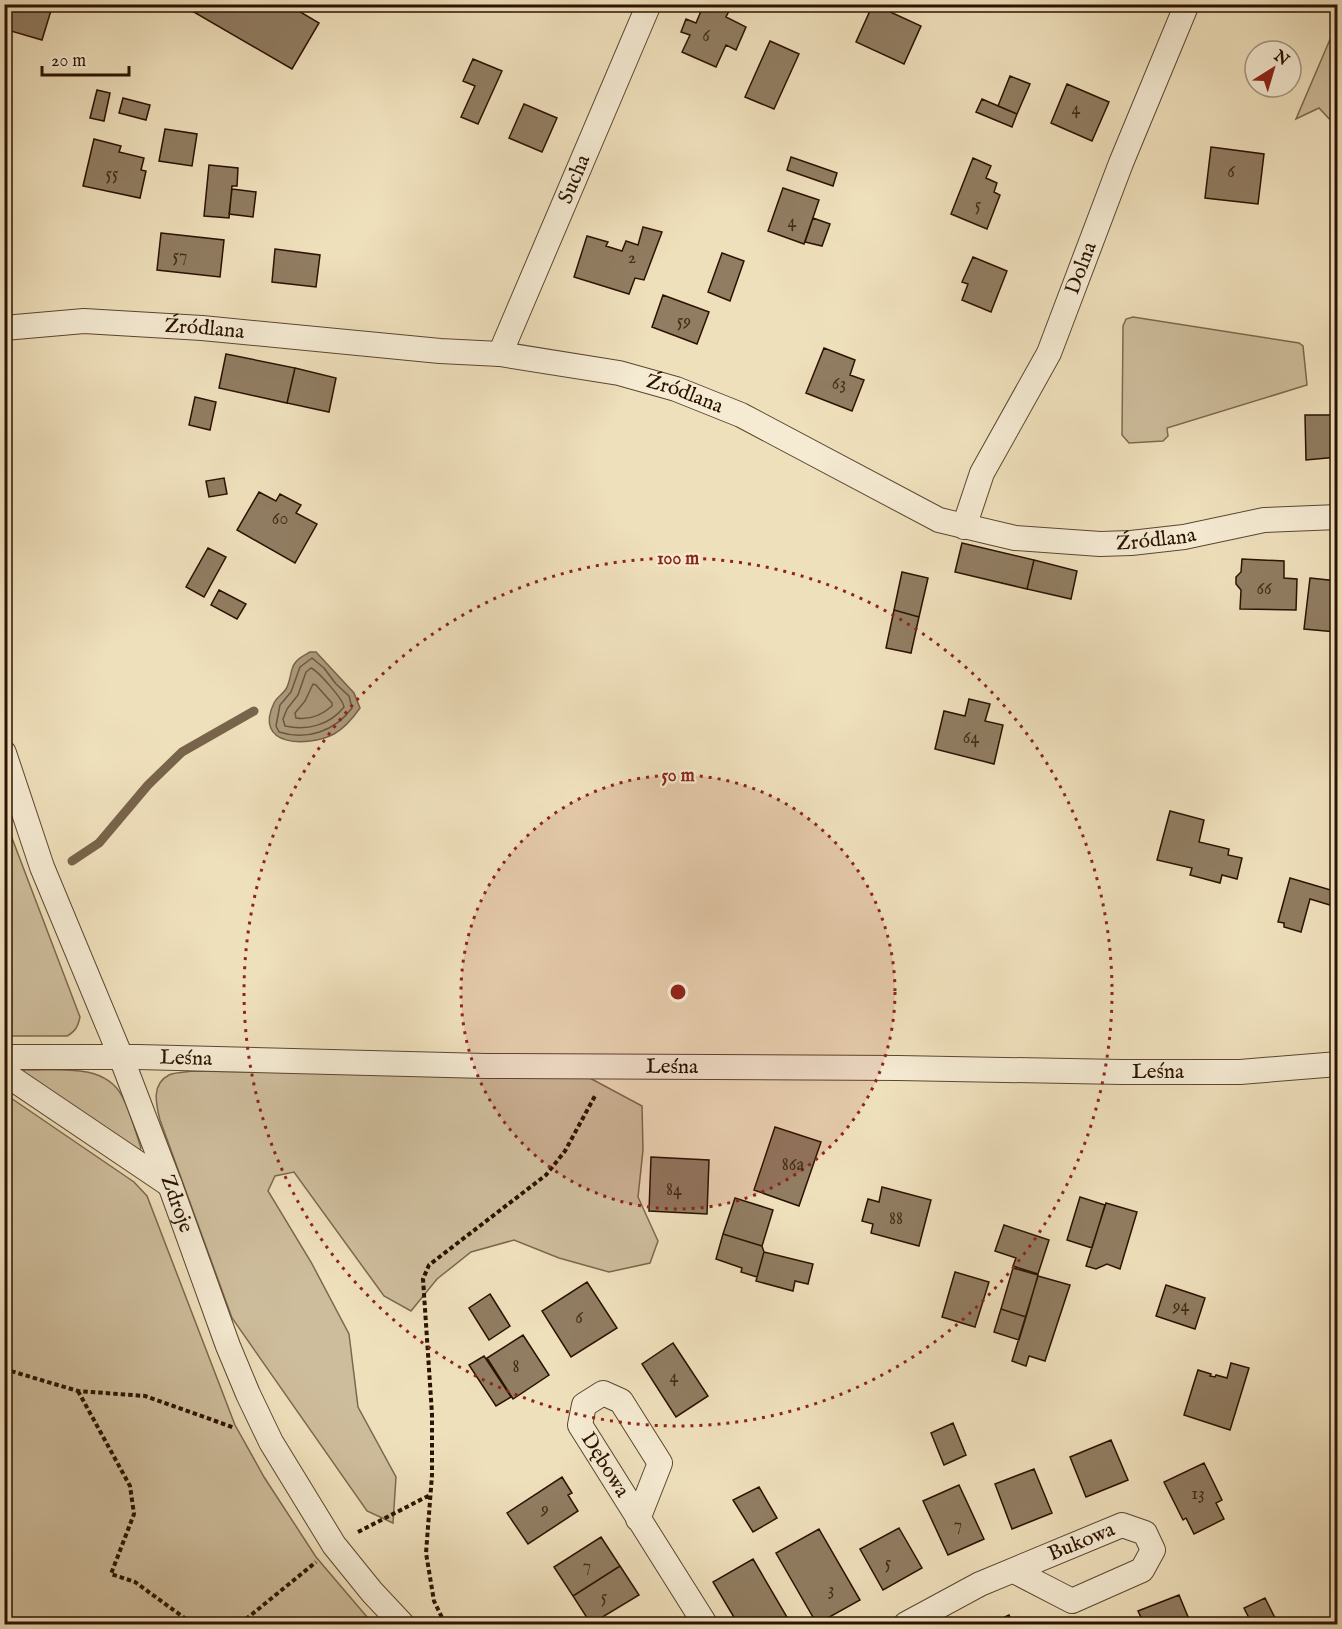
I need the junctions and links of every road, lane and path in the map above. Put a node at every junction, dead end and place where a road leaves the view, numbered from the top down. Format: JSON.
{"nodes":[{"id":1,"x":649,"y":4,"type":"edge"},
{"id":2,"x":1187,"y":4,"type":"edge"},
{"id":3,"x":4,"y":328,"type":"edge"},
{"id":4,"x":500,"y":354,"type":"junction"},
{"id":5,"x":1338,"y":517,"type":"edge"},
{"id":6,"x":964,"y":527,"type":"junction"},
{"id":7,"x":4,"y":753,"type":"edge"},
{"id":8,"x":4,"y":1057,"type":"edge"},
{"id":9,"x":121,"y":1057,"type":"junction"},
{"id":10,"x":1338,"y":1064,"type":"edge"},
{"id":11,"x":610,"y":1067,"type":"junction"},
{"id":12,"x":4,"y":1073,"type":"edge"},
{"id":13,"x":170,"y":1185,"type":"junction"},
{"id":14,"x":4,"y":1369,"type":"edge"},
{"id":15,"x":78,"y":1391,"type":"junction"},
{"id":16,"x":262,"y":1424,"type":"junction"},
{"id":17,"x":430,"y":1495,"type":"junction"},
{"id":18,"x":639,"y":1519,"type":"junction"},
{"id":19,"x":328,"y":1550,"type":"junction"},
{"id":20,"x":1014,"y":1571,"type":"junction"},
{"id":21,"x":189,"y":1623,"type":"edge"},
{"id":22,"x":201,"y":1624,"type":"edge"},
{"id":23,"x":240,"y":1624,"type":"edge"},
{"id":24,"x":402,"y":1624,"type":"edge"},
{"id":25,"x":445,"y":1624,"type":"edge"},
{"id":26,"x":705,"y":1624,"type":"edge"},
{"id":27,"x":906,"y":1624,"type":"edge"}],
"edges":[{"from":1,"to":4,"type":"street","name":"Sucha"},
{"from":2,"to":6,"type":"street","name":"Dolna"},
{"from":3,"to":4,"type":"street","name":"Źródlana"},
{"from":4,"to":6,"type":"street","name":"Źródlana"},
{"from":5,"to":6,"type":"street","name":"Źródlana"},
{"from":7,"to":9,"type":"street","name":"Zdroje"},
{"from":8,"to":9,"type":"street","name":"Leśna"},
{"from":9,"to":11,"type":"street","name":"Leśna"},
{"from":9,"to":13,"type":"street","name":"Zdroje"},
{"from":10,"to":11,"type":"street","name":"Leśna"},
{"from":11,"to":17,"type":"path"},
{"from":12,"to":13,"type":"street"},
{"from":13,"to":16,"type":"street","name":"Zdroje"},
{"from":14,"to":15,"type":"path"},
{"from":15,"to":16,"type":"path"},
{"from":15,"to":21,"type":"path"},
{"from":16,"to":19,"type":"street","name":"Zdroje"},
{"from":17,"to":19,"type":"path"},
{"from":17,"to":25,"type":"path"},
{"from":18,"to":18,"type":"street","name":"Dębowa"},
{"from":18,"to":26,"type":"street","name":"Dębowa"},
{"from":19,"to":23,"type":"path"},
{"from":19,"to":24,"type":"street","name":"Zdroje"},
{"from":20,"to":20,"type":"street","name":"Bukowa"},
{"from":20,"to":27,"type":"street","name":"Bukowa"},
{"from":21,"to":22,"type":"path"}]}
